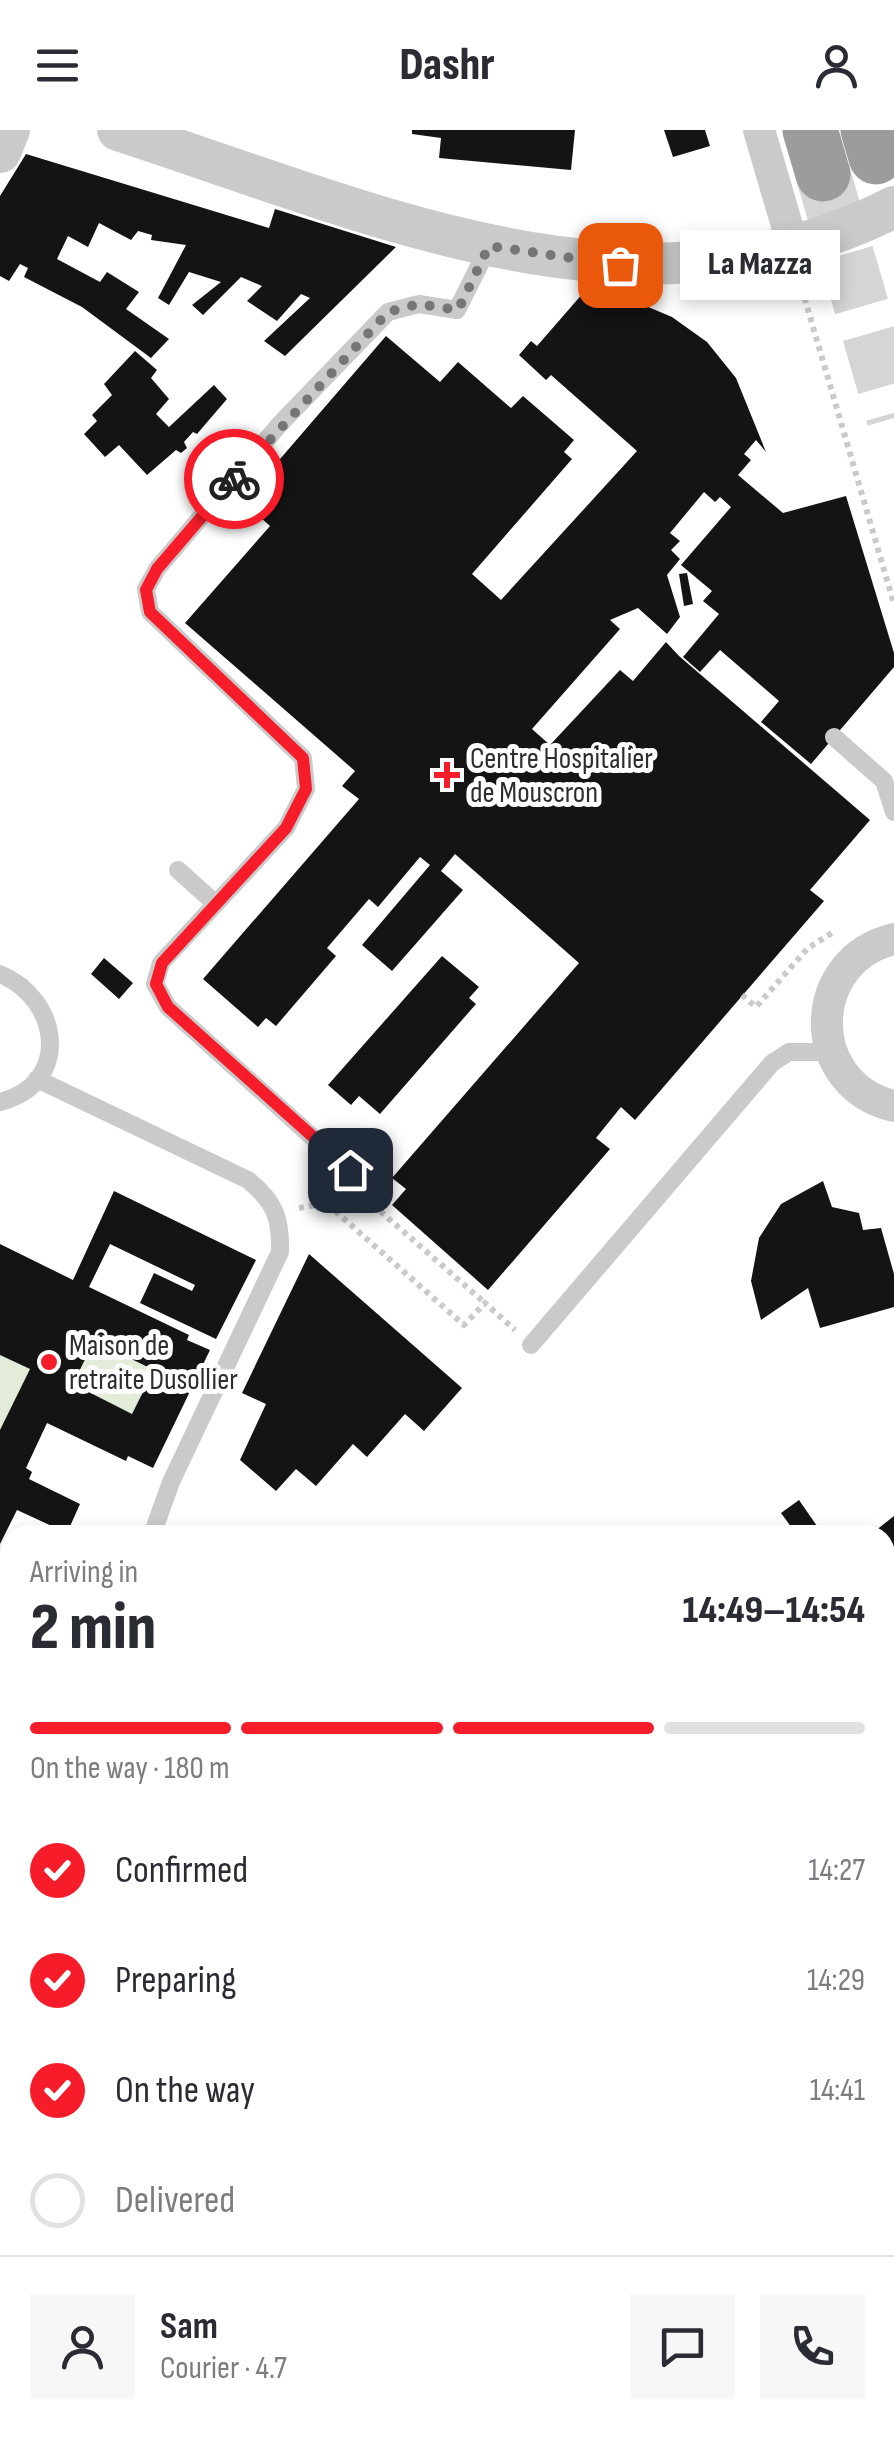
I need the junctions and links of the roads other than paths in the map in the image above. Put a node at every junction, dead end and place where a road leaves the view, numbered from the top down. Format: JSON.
{"nodes":[{"id":1,"x":9,"y":130,"type":"edge"},
{"id":2,"x":118,"y":130,"type":"edge"},
{"id":3,"x":759,"y":130,"type":"edge"},
{"id":4,"x":0,"y":152,"type":"edge"},
{"id":5,"x":894,"y":207,"type":"edge"},
{"id":6,"x":489,"y":246,"type":"junction"},
{"id":7,"x":793,"y":246,"type":"junction"},
{"id":8,"x":834,"y":737,"type":"dead end"},
{"id":9,"x":894,"y":812,"type":"edge"},
{"id":10,"x":178,"y":870,"type":"dead end"},
{"id":11,"x":216,"y":904,"type":"junction"},
{"id":12,"x":894,"y":939,"type":"edge"},
{"id":13,"x":0,"y":974,"type":"edge"},
{"id":14,"x":830,"y":1052,"type":"junction"},
{"id":15,"x":38,"y":1079,"type":"junction"},
{"id":16,"x":0,"y":1102,"type":"edge"},
{"id":17,"x":893,"y":1107,"type":"edge"},
{"id":18,"x":350,"y":1170,"type":"road end"},
{"id":19,"x":531,"y":1345,"type":"road end"},
{"id":20,"x":156,"y":1525,"type":"edge"}],
"edges":[{"from":1,"to":4,"type":"street"},
{"from":2,"to":6,"type":"street"},
{"from":3,"to":7,"type":"street"},
{"from":5,"to":7,"type":"street"},
{"from":6,"to":7,"type":"street"},
{"from":6,"to":11,"type":"lane"},
{"from":8,"to":9,"type":"lane"},
{"from":10,"to":11,"type":"lane"},
{"from":11,"to":18,"type":"lane"},
{"from":12,"to":14,"type":"street"},
{"from":13,"to":15,"type":"lane"},
{"from":14,"to":17,"type":"street"},
{"from":14,"to":19,"type":"lane"},
{"from":15,"to":16,"type":"lane"},
{"from":15,"to":20,"type":"lane"}]}
